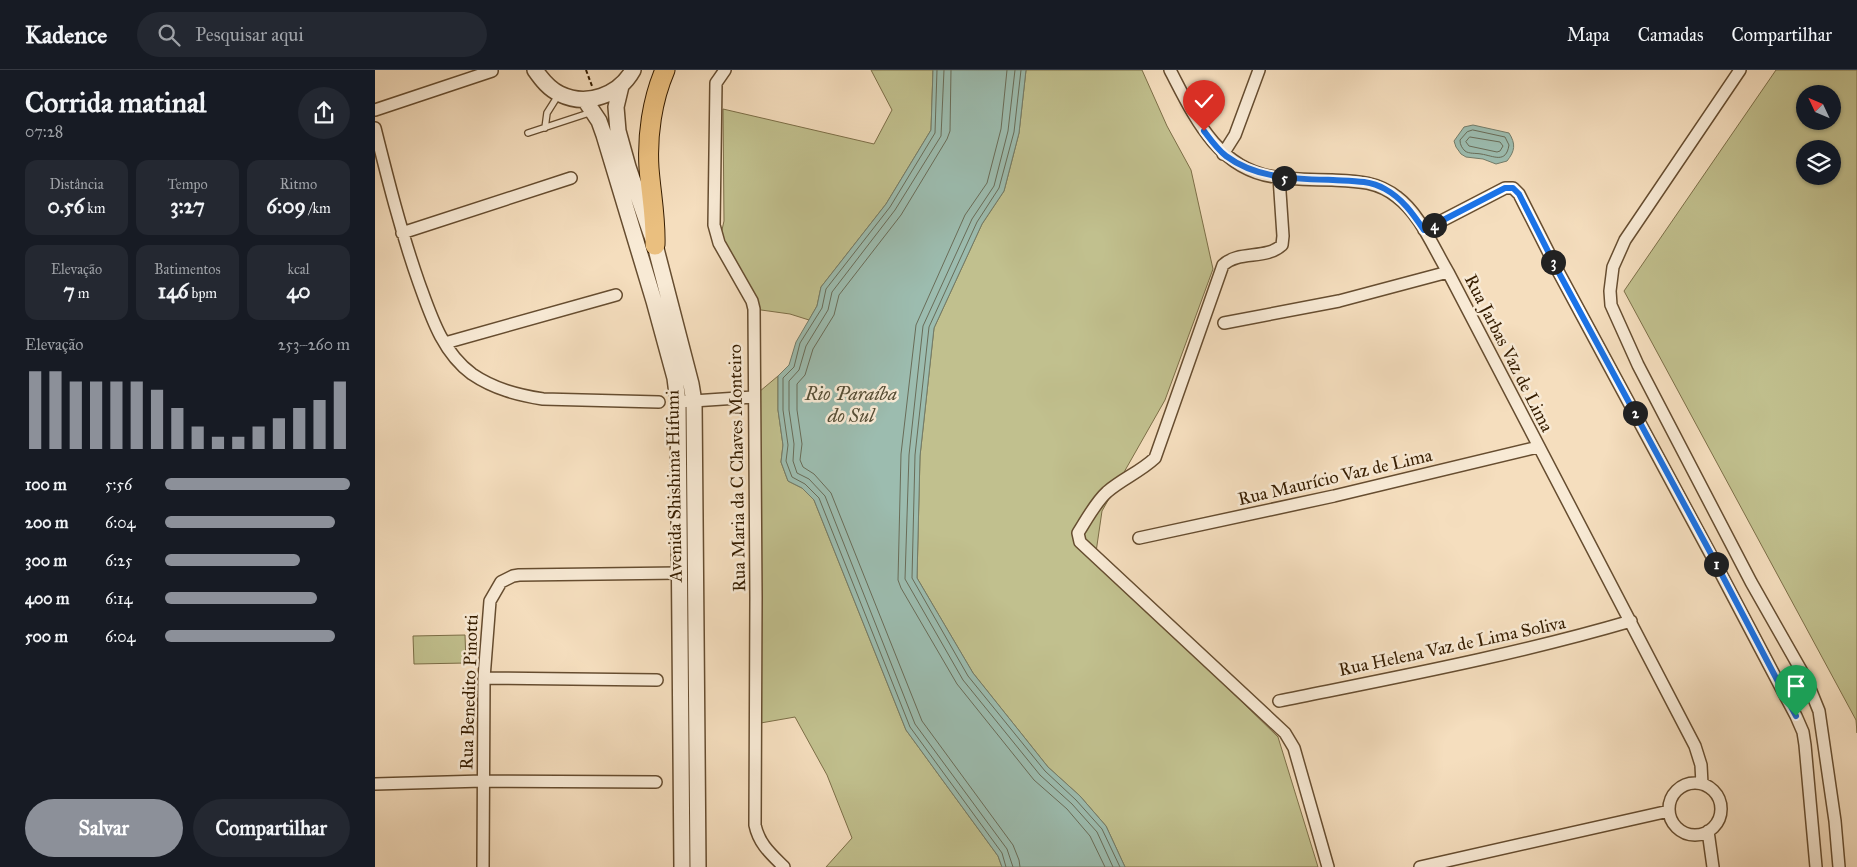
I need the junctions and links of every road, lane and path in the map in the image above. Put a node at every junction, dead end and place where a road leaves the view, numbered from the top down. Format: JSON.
{"nodes":[{"id":1,"x":535,"y":70,"type":"edge"},
{"id":2,"x":633,"y":70,"type":"edge"},
{"id":3,"x":665,"y":70,"type":"edge"},
{"id":4,"x":725,"y":70,"type":"edge"},
{"id":5,"x":1170,"y":70,"type":"edge"},
{"id":6,"x":1259,"y":70,"type":"edge"},
{"id":7,"x":1740,"y":70,"type":"edge"},
{"id":8,"x":493,"y":71,"type":"dead end"},
{"id":9,"x":621,"y":86,"type":"junction"},
{"id":10,"x":559,"y":94,"type":"junction"},
{"id":11,"x":590,"y":106,"type":"junction"},
{"id":12,"x":375,"y":110,"type":"edge"},
{"id":13,"x":375,"y":128,"type":"edge"},
{"id":14,"x":545,"y":128,"type":"junction"},
{"id":15,"x":528,"y":133,"type":"dead end"},
{"id":16,"x":1223,"y":154,"type":"junction"},
{"id":17,"x":1279,"y":177,"type":"junction"},
{"id":18,"x":571,"y":178,"type":"dead end"},
{"id":19,"x":1424,"y":230,"type":"junction"},
{"id":20,"x":402,"y":232,"type":"junction"},
{"id":21,"x":655,"y":245,"type":"junction"},
{"id":22,"x":1448,"y":272,"type":"junction"},
{"id":23,"x":616,"y":295,"type":"dead end"},
{"id":24,"x":1224,"y":323,"type":"dead end"},
{"id":25,"x":445,"y":343,"type":"junction"},
{"id":26,"x":753,"y":397,"type":"junction"},
{"id":27,"x":659,"y":402,"type":"dead end"},
{"id":28,"x":686,"y":402,"type":"junction"},
{"id":29,"x":1538,"y":447,"type":"junction"},
{"id":30,"x":1139,"y":538,"type":"dead end"},
{"id":31,"x":680,"y":573,"type":"junction"},
{"id":32,"x":1631,"y":621,"type":"junction"},
{"id":33,"x":484,"y":678,"type":"junction"},
{"id":34,"x":657,"y":680,"type":"dead end"},
{"id":35,"x":1279,"y":701,"type":"dead end"},
{"id":36,"x":483,"y":781,"type":"junction"},
{"id":37,"x":656,"y":782,"type":"dead end"},
{"id":38,"x":375,"y":784,"type":"edge"},
{"id":39,"x":1702,"y":784,"type":"junction"},
{"id":40,"x":1669,"y":811,"type":"junction"},
{"id":41,"x":1709,"y":831,"type":"junction"},
{"id":42,"x":483,"y":867,"type":"edge"},
{"id":43,"x":682,"y":867,"type":"edge"},
{"id":44,"x":698,"y":867,"type":"edge"},
{"id":45,"x":784,"y":867,"type":"edge"},
{"id":46,"x":1328,"y":867,"type":"edge"},
{"id":47,"x":1419,"y":867,"type":"edge"},
{"id":48,"x":1713,"y":867,"type":"edge"},
{"id":49,"x":1816,"y":867,"type":"edge"},
{"id":50,"x":1839,"y":867,"type":"edge"}],
"edges":[{"from":1,"to":10,"type":"street"},
{"from":2,"to":9,"type":"street"},
{"from":3,"to":21,"type":"main road"},
{"from":4,"to":26,"type":"street","name":"Rua Maria da C Chaves Monteiro"},
{"from":5,"to":16,"type":"street","name":"Rua Jarbas Vaz de Lima"},
{"from":6,"to":16,"type":"street"},
{"from":7,"to":50,"type":"street"},
{"from":8,"to":12,"type":"street"},
{"from":9,"to":11,"type":"street"},
{"from":9,"to":21,"type":"street","name":"Avenida Shishima Hifumi"},
{"from":10,"to":11,"type":"street"},
{"from":10,"to":14,"type":"lane"},
{"from":11,"to":14,"type":"lane"},
{"from":11,"to":28,"type":"street","name":"Avenida Shishima Hifumi"},
{"from":13,"to":20,"type":"street"},
{"from":14,"to":15,"type":"lane"},
{"from":16,"to":17,"type":"street","name":"Rua Jarbas Vaz de Lima"},
{"from":17,"to":19,"type":"street","name":"Rua Jarbas Vaz de Lima"},
{"from":17,"to":46,"type":"street"},
{"from":18,"to":20,"type":"street"},
{"from":19,"to":22,"type":"street","name":"Rua Jarbas Vaz de Lima"},
{"from":19,"to":49,"type":"street"},
{"from":20,"to":25,"type":"street"},
{"from":21,"to":28,"type":"street","name":"Avenida Shishima Hifumi"},
{"from":22,"to":24,"type":"street"},
{"from":22,"to":29,"type":"street","name":"Rua Jarbas Vaz de Lima"},
{"from":23,"to":25,"type":"street"},
{"from":25,"to":27,"type":"street"},
{"from":26,"to":28,"type":"street"},
{"from":26,"to":45,"type":"street","name":"Rua Maria da C Chaves Monteiro"},
{"from":28,"to":31,"type":"street","name":"Avenida Shishima Hifumi"},
{"from":28,"to":44,"type":"street","name":"Avenida Shishima Hifumi"},
{"from":29,"to":30,"type":"street","name":"Rua Maurício Vaz de Lima"},
{"from":29,"to":32,"type":"street","name":"Rua Jarbas Vaz de Lima"},
{"from":31,"to":33,"type":"street","name":"Rua Benedito Pinotti"},
{"from":31,"to":43,"type":"street","name":"Avenida Shishima Hifumi"},
{"from":32,"to":35,"type":"street","name":"Rua Helena Vaz de Lima Soliva"},
{"from":32,"to":39,"type":"street","name":"Rua Jarbas Vaz de Lima"},
{"from":33,"to":34,"type":"street"},
{"from":33,"to":36,"type":"street","name":"Rua Benedito Pinotti"},
{"from":36,"to":37,"type":"street"},
{"from":36,"to":38,"type":"street"},
{"from":36,"to":42,"type":"street","name":"Rua Benedito Pinotti"},
{"from":39,"to":40,"type":"street"},
{"from":39,"to":41,"type":"street"},
{"from":40,"to":41,"type":"street"},
{"from":40,"to":47,"type":"street"},
{"from":41,"to":48,"type":"street"}]}
